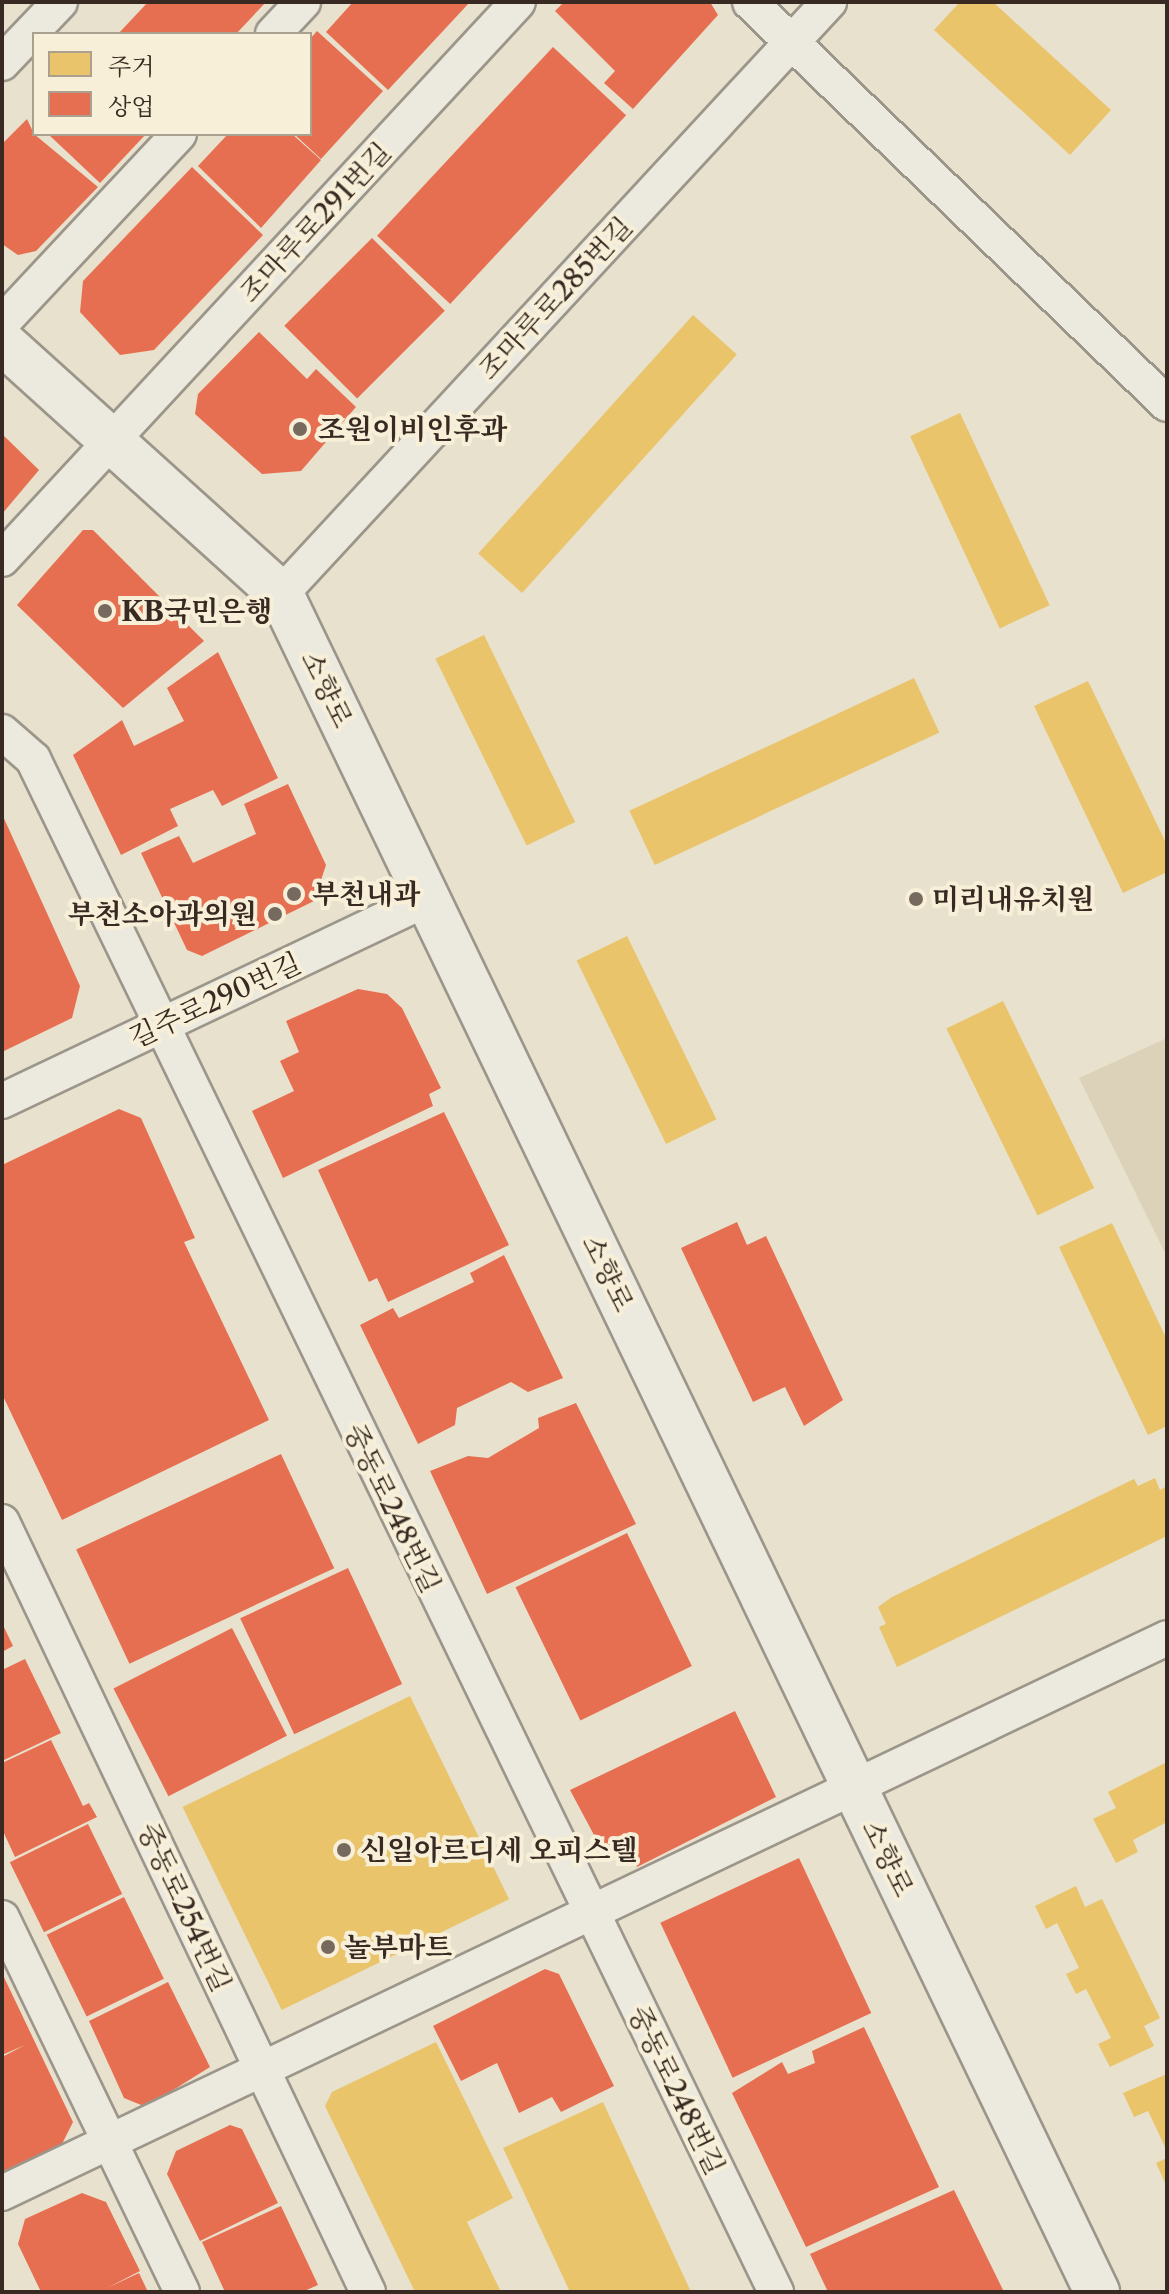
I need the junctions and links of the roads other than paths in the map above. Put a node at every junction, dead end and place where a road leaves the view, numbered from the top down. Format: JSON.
{"nodes":[{"id":1,"x":60,"y":2,"type":"edge"},
{"id":2,"x":303,"y":2,"type":"edge"},
{"id":3,"x":518,"y":2,"type":"edge"},
{"id":4,"x":750,"y":2,"type":"edge"},
{"id":5,"x":829,"y":2,"type":"edge"},
{"id":6,"x":275,"y":32,"type":"edge"},
{"id":7,"x":792,"y":43,"type":"junction"},
{"id":8,"x":2,"y":63,"type":"edge"},
{"id":9,"x":177,"y":136,"type":"edge"},
{"id":10,"x":2,"y":323,"type":"edge"},
{"id":11,"x":2,"y":342,"type":"edge"},
{"id":12,"x":1167,"y":404,"type":"edge"},
{"id":13,"x":112,"y":441,"type":"junction"},
{"id":14,"x":2,"y":559,"type":"edge"},
{"id":15,"x":281,"y":594,"type":"junction"},
{"id":16,"x":2,"y":732,"type":"edge"},
{"id":17,"x":428,"y":899,"type":"junction"},
{"id":18,"x":158,"y":1027,"type":"junction"},
{"id":19,"x":2,"y":1101,"type":"edge"},
{"id":20,"x":2,"y":1522,"type":"edge"},
{"id":21,"x":1167,"y":1638,"type":"edge"},
{"id":22,"x":853,"y":1784,"type":"junction"},
{"id":23,"x":590,"y":1910,"type":"junction"},
{"id":24,"x":2,"y":1918,"type":"edge"},
{"id":25,"x":261,"y":2068,"type":"junction"},
{"id":26,"x":109,"y":2141,"type":"junction"},
{"id":27,"x":2,"y":2193,"type":"edge"},
{"id":28,"x":182,"y":2292,"type":"edge"},
{"id":29,"x":368,"y":2292,"type":"edge"},
{"id":30,"x":776,"y":2292,"type":"edge"},
{"id":31,"x":1097,"y":2292,"type":"edge"}],
"edges":[{"from":1,"to":8,"type":"street"},
{"from":2,"to":6,"type":"street"},
{"from":3,"to":13,"type":"street","name":"조마루로291번길"},
{"from":4,"to":7,"type":"street"},
{"from":5,"to":7,"type":"street","name":"조마루로285번길"},
{"from":7,"to":12,"type":"street"},
{"from":7,"to":15,"type":"street","name":"조마루로285번길"},
{"from":9,"to":10,"type":"street"},
{"from":11,"to":13,"type":"street","name":"소향로"},
{"from":13,"to":14,"type":"street"},
{"from":13,"to":15,"type":"street","name":"소향로"},
{"from":15,"to":17,"type":"street","name":"소향로"},
{"from":16,"to":18,"type":"street","name":"중동로248번길"},
{"from":17,"to":18,"type":"street","name":"길주로290번길"},
{"from":17,"to":22,"type":"street","name":"소향로"},
{"from":18,"to":19,"type":"street","name":"길주로290번길"},
{"from":18,"to":23,"type":"street","name":"중동로248번길"},
{"from":20,"to":25,"type":"street","name":"중동로254번길"},
{"from":21,"to":22,"type":"street"},
{"from":22,"to":23,"type":"street"},
{"from":22,"to":31,"type":"street","name":"소향로"},
{"from":23,"to":25,"type":"street"},
{"from":23,"to":30,"type":"street","name":"중동로248번길"},
{"from":24,"to":26,"type":"street"},
{"from":25,"to":26,"type":"street"},
{"from":25,"to":29,"type":"street","name":"중동로254번길"},
{"from":26,"to":27,"type":"street"},
{"from":26,"to":28,"type":"street"}]}
